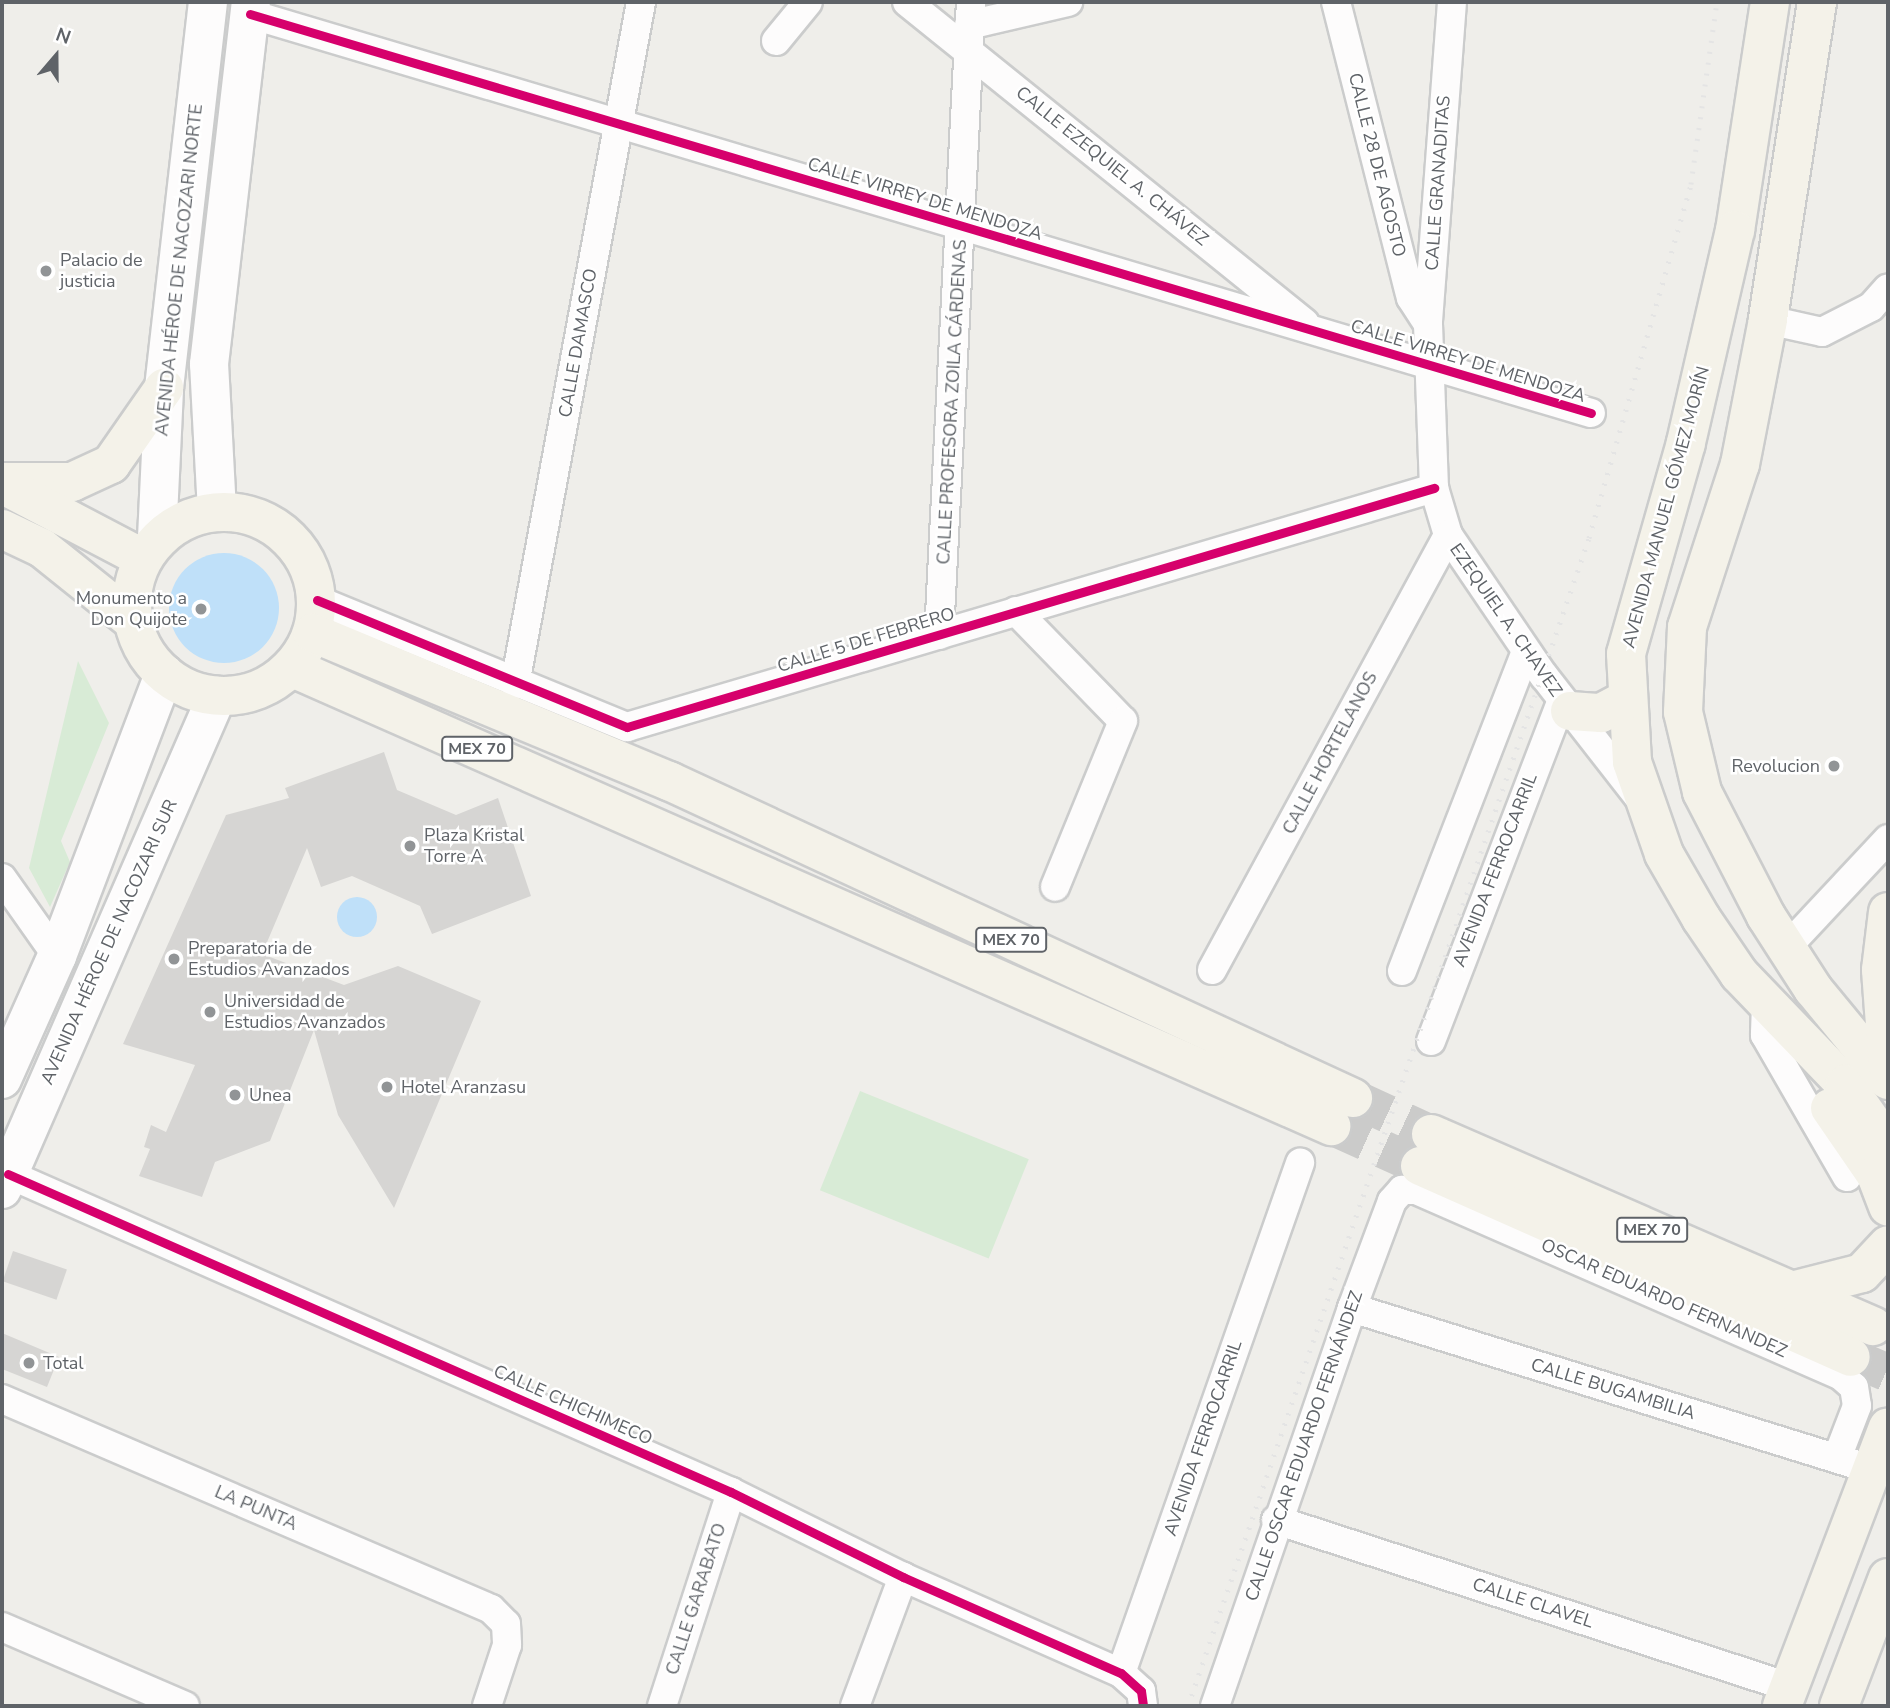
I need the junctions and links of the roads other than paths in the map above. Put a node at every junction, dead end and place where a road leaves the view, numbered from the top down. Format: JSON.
{"nodes":[{"id":1,"x":208,"y":2,"type":"edge"},
{"id":2,"x":641,"y":2,"type":"edge"},
{"id":3,"x":808,"y":2,"type":"edge"},
{"id":4,"x":907,"y":2,"type":"edge"},
{"id":5,"x":1068,"y":2,"type":"edge"},
{"id":6,"x":1336,"y":2,"type":"edge"},
{"id":7,"x":1452,"y":2,"type":"edge"},
{"id":8,"x":1770,"y":2,"type":"edge"},
{"id":9,"x":1817,"y":2,"type":"edge"},
{"id":10,"x":251,"y":8,"type":"edge"},
{"id":11,"x":969,"y":25,"type":"edge"},
{"id":12,"x":776,"y":41,"type":"dead end"},
{"id":13,"x":619,"y":124,"type":"junction"},
{"id":14,"x":963,"y":226,"type":"junction"},
{"id":15,"x":1882,"y":301,"type":"edge"},
{"id":16,"x":1769,"y":320,"type":"junction"},
{"id":17,"x":1428,"y":324,"type":"junction"},
{"id":18,"x":1316,"y":332,"type":"junction"},
{"id":19,"x":1426,"y":365,"type":"junction"},
{"id":20,"x":164,"y":387,"type":"junction"},
{"id":21,"x":1591,"y":414,"type":"dead end"},
{"id":22,"x":2,"y":483,"type":"edge"},
{"id":23,"x":1434,"y":488,"type":"junction"},
{"id":24,"x":218,"y":511,"type":"junction"},
{"id":25,"x":2,"y":529,"type":"edge"},
{"id":26,"x":1448,"y":535,"type":"junction"},
{"id":27,"x":150,"y":548,"type":"junction"},
{"id":28,"x":1016,"y":611,"type":"junction"},
{"id":29,"x":315,"y":616,"type":"junction"},
{"id":30,"x":133,"y":621,"type":"junction"},
{"id":31,"x":939,"y":635,"type":"junction"},
{"id":32,"x":1526,"y":650,"type":"junction"},
{"id":33,"x":293,"y":668,"type":"junction"},
{"id":34,"x":164,"y":674,"type":"junction"},
{"id":35,"x":515,"y":684,"type":"junction"},
{"id":36,"x":217,"y":696,"type":"junction"},
{"id":37,"x":1627,"y":699,"type":"junction"},
{"id":38,"x":1566,"y":705,"type":"junction"},
{"id":39,"x":1646,"y":807,"type":"junction"},
{"id":40,"x":1888,"y":839,"type":"edge"},
{"id":41,"x":2,"y":878,"type":"edge"},
{"id":42,"x":1055,"y":887,"type":"dead end"},
{"id":43,"x":1888,"y":912,"type":"edge"},
{"id":44,"x":1701,"y":918,"type":"junction"},
{"id":45,"x":1786,"y":948,"type":"junction"},
{"id":46,"x":57,"y":956,"type":"junction"},
{"id":47,"x":1212,"y":970,"type":"dead end"},
{"id":48,"x":1402,"y":971,"type":"dead end"},
{"id":49,"x":1770,"y":1008,"type":"junction"},
{"id":50,"x":1432,"y":1041,"type":"dead end"},
{"id":51,"x":1888,"y":1066,"type":"edge"},
{"id":52,"x":2,"y":1079,"type":"edge"},
{"id":53,"x":1888,"y":1080,"type":"edge"},
{"id":54,"x":1888,"y":1144,"type":"edge"},
{"id":55,"x":1300,"y":1163,"type":"dead end"},
{"id":56,"x":1418,"y":1163,"type":"junction"},
{"id":57,"x":1847,"y":1177,"type":"dead end"},
{"id":58,"x":5,"y":1181,"type":"edge"},
{"id":59,"x":1888,"y":1207,"type":"edge"},
{"id":60,"x":1888,"y":1245,"type":"edge"},
{"id":61,"x":1793,"y":1291,"type":"junction"},
{"id":62,"x":1352,"y":1308,"type":"junction"},
{"id":63,"x":1873,"y":1326,"type":"tunnel mouth"},
{"id":64,"x":1851,"y":1357,"type":"tunnel mouth"},
{"id":65,"x":2,"y":1399,"type":"edge"},
{"id":66,"x":1888,"y":1427,"type":"edge"},
{"id":67,"x":1838,"y":1458,"type":"junction"},
{"id":68,"x":1881,"y":1484,"type":"edge"},
{"id":69,"x":731,"y":1492,"type":"junction"},
{"id":70,"x":1276,"y":1520,"type":"junction"},
{"id":71,"x":903,"y":1577,"type":"junction"},
{"id":72,"x":1888,"y":1578,"type":"edge"},
{"id":73,"x":2,"y":1627,"type":"edge"},
{"id":74,"x":1121,"y":1673,"type":"junction"},
{"id":75,"x":132,"y":1695,"type":"edge"},
{"id":76,"x":1794,"y":1700,"type":"edge"},
{"id":77,"x":185,"y":1706,"type":"edge"},
{"id":78,"x":487,"y":1706,"type":"edge"},
{"id":79,"x":662,"y":1706,"type":"edge"},
{"id":80,"x":855,"y":1706,"type":"edge"},
{"id":81,"x":1143,"y":1706,"type":"edge"},
{"id":82,"x":1215,"y":1706,"type":"edge"},
{"id":83,"x":1839,"y":1706,"type":"edge"}],
"edges":[{"from":1,"to":20,"type":"main road","name":"AVENIDA HÉROE DE NACOZARI NORTE"},
{"from":2,"to":13,"type":"street","name":"CALLE DAMASCO"},
{"from":3,"to":12,"type":"street"},
{"from":4,"to":11,"type":"street","name":"CALLE EZEQUIEL A. CHÁVEZ"},
{"from":5,"to":11,"type":"street"},
{"from":6,"to":17,"type":"street","name":"CALLE 28 DE AGOSTO"},
{"from":7,"to":17,"type":"street","name":"CALLE GRANADITAS"},
{"from":8,"to":37,"type":"main road","name":"AVENIDA MANUEL GÓMEZ MORÍN"},
{"from":9,"to":16,"type":"main road"},
{"from":10,"to":13,"type":"street","name":"CALLE VIRREY DE MENDOZA"},
{"from":10,"to":24,"type":"main road"},
{"from":11,"to":14,"type":"street","name":"CALLE PROFESORA ZOILA CÁRDENAS"},
{"from":11,"to":18,"type":"street","name":"CALLE EZEQUIEL A. CHÁVEZ"},
{"from":13,"to":14,"type":"street","name":"CALLE VIRREY DE MENDOZA"},
{"from":13,"to":35,"type":"street","name":"CALLE DAMASCO"},
{"from":14,"to":18,"type":"street","name":"CALLE VIRREY DE MENDOZA"},
{"from":14,"to":31,"type":"street","name":"CALLE PROFESORA ZOILA CÁRDENAS"},
{"from":15,"to":16,"type":"street"},
{"from":16,"to":45,"type":"main road"},
{"from":17,"to":19,"type":"street","name":"CALLE GRANADITAS"},
{"from":18,"to":19,"type":"street","name":"CALLE VIRREY DE MENDOZA"},
{"from":19,"to":21,"type":"street","name":"CALLE VIRREY DE MENDOZA"},
{"from":19,"to":23,"type":"street","name":"EZEQUIEL A. CHAVEZ"},
{"from":20,"to":22,"type":"main road"},
{"from":20,"to":27,"type":"main road","name":"AVENIDA HÉROE DE NACOZARI NORTE"},
{"from":22,"to":27,"type":"main road"},
{"from":23,"to":26,"type":"street","name":"EZEQUIEL A. CHAVEZ"},
{"from":23,"to":28,"type":"street","name":"CALLE 5 DE FEBRERO"},
{"from":24,"to":27,"type":"main road"},
{"from":24,"to":29,"type":"main road"},
{"from":25,"to":30,"type":"main road"},
{"from":26,"to":32,"type":"street","name":"EZEQUIEL A. CHAVEZ"},
{"from":26,"to":47,"type":"street","name":"CALLE HORTELANOS"},
{"from":27,"to":30,"type":"main road"},
{"from":28,"to":31,"type":"street","name":"CALLE 5 DE FEBRERO"},
{"from":28,"to":42,"type":"street"},
{"from":29,"to":33,"type":"main road"},
{"from":29,"to":33,"type":"main road","number":"MEX 70"},
{"from":29,"to":35,"type":"street","name":"CALLE 5 DE FEBRERO"},
{"from":30,"to":34,"type":"main road"},
{"from":31,"to":35,"type":"street","name":"CALLE 5 DE FEBRERO"},
{"from":32,"to":38,"type":"street","name":"EZEQUIEL A. CHAVEZ"},
{"from":32,"to":48,"type":"street"},
{"from":33,"to":36,"type":"main road"},
{"from":34,"to":36,"type":"main road"},
{"from":34,"to":46,"type":"main road"},
{"from":36,"to":58,"type":"main road","name":"AVENIDA HÉROE DE NACOZARI SUR"},
{"from":37,"to":38,"type":"main road"},
{"from":37,"to":39,"type":"main road","name":"AVENIDA MANUEL GÓMEZ MORÍN"},
{"from":38,"to":39,"type":"street","name":"EZEQUIEL A. CHAVEZ"},
{"from":38,"to":50,"type":"street","name":"AVENIDA FERROCARRIL"},
{"from":39,"to":44,"type":"main road","name":"AVENIDA MANUEL GÓMEZ MORÍN"},
{"from":40,"to":45,"type":"street"},
{"from":41,"to":46,"type":"street"},
{"from":43,"to":51,"type":"main road"},
{"from":44,"to":45,"type":"main road"},
{"from":44,"to":49,"type":"main road","name":"AVENIDA MANUEL GÓMEZ MORÍN"},
{"from":45,"to":53,"type":"main road"},
{"from":46,"to":52,"type":"main road"},
{"from":49,"to":54,"type":"main road","name":"AVENIDA MANUEL GÓMEZ MORÍN"},
{"from":49,"to":57,"type":"street"},
{"from":49,"to":59,"type":"main road"},
{"from":55,"to":74,"type":"street","name":"AVENIDA FERROCARRIL"},
{"from":56,"to":61,"type":"main road","number":"MEX 70"},
{"from":56,"to":62,"type":"street","name":"CALLE OSCAR EDUARDO FERNÁNDEZ"},
{"from":56,"to":64,"type":"main road","number":"MEX 70"},
{"from":56,"to":67,"type":"street","name":"OSCAR EDUARDO FERNANDEZ"},
{"from":58,"to":69,"type":"street","name":"CALLE CHICHIMECO"},
{"from":60,"to":61,"type":"main road"},
{"from":61,"to":63,"type":"main road","number":"MEX 70"},
{"from":62,"to":67,"type":"street","name":"CALLE BUGAMBILIA"},
{"from":62,"to":70,"type":"street","name":"CALLE OSCAR EDUARDO FERNÁNDEZ"},
{"from":65,"to":78,"type":"street","name":"LA PUNTA"},
{"from":66,"to":68,"type":"main road"},
{"from":67,"to":68,"type":"street","name":"CALLE BUGAMBILIA"},
{"from":68,"to":76,"type":"main road"},
{"from":69,"to":71,"type":"street","name":"CALLE CHICHIMECO"},
{"from":69,"to":79,"type":"street","name":"CALLE GARABATO"},
{"from":70,"to":76,"type":"street","name":"CALLE CLAVEL"},
{"from":70,"to":82,"type":"street","name":"CALLE OSCAR EDUARDO FERNÁNDEZ"},
{"from":71,"to":74,"type":"street","name":"CALLE CHICHIMECO"},
{"from":71,"to":80,"type":"street"},
{"from":72,"to":83,"type":"main road"},
{"from":73,"to":75,"type":"street"},
{"from":74,"to":81,"type":"street"},
{"from":75,"to":77,"type":"street"}]}
